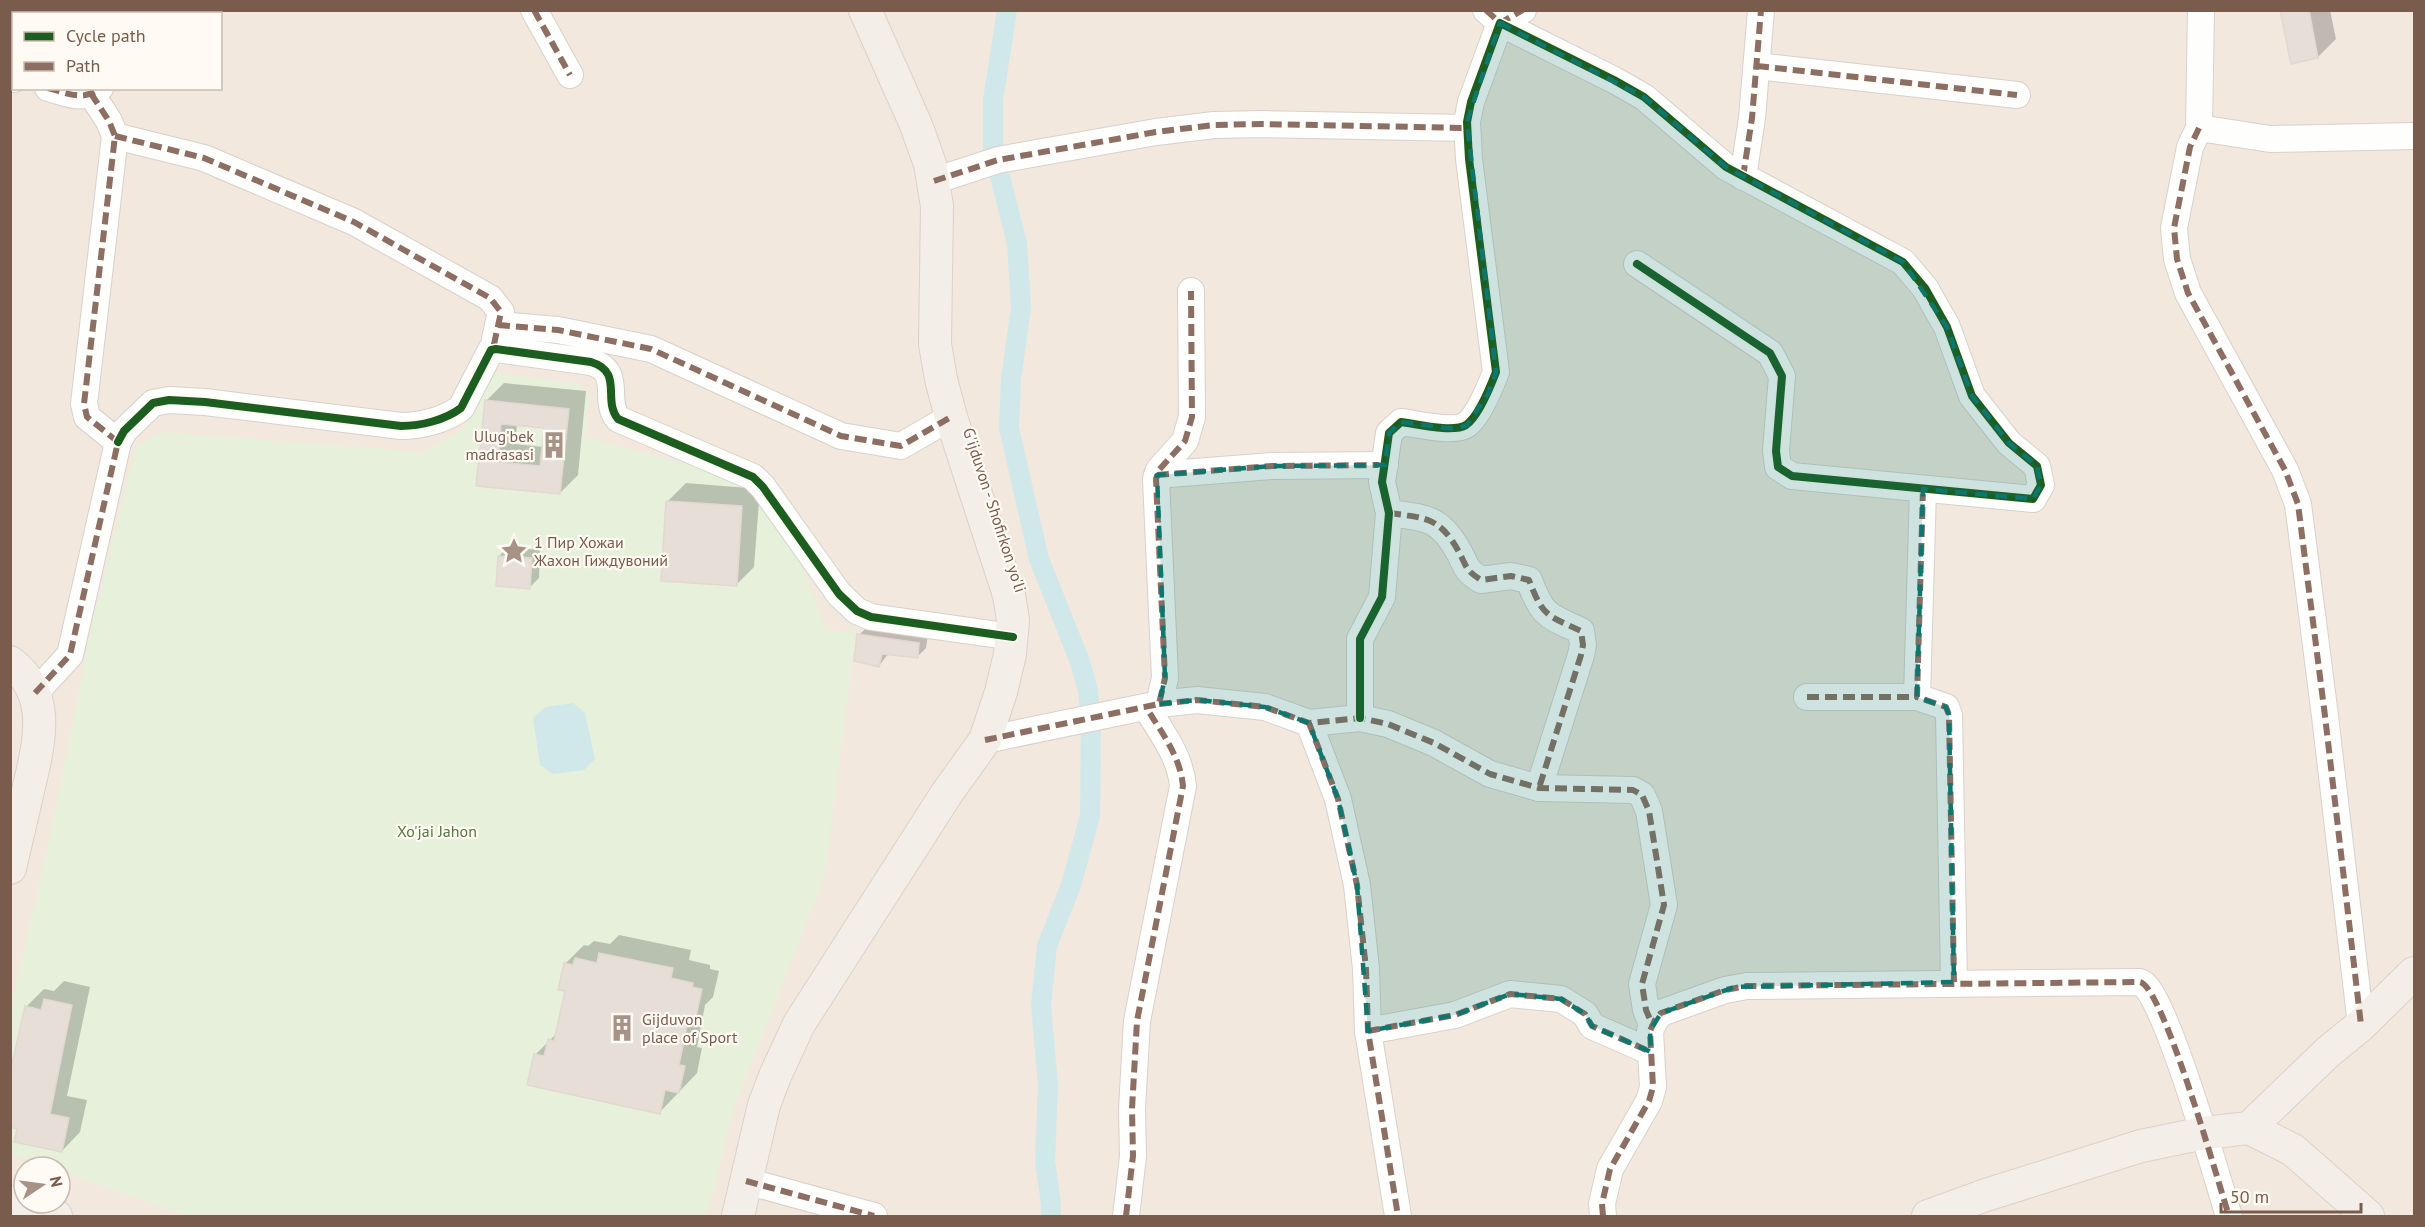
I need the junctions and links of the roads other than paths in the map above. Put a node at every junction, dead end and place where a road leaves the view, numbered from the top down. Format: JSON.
{"nodes":[{"id":1,"x":534,"y":10,"type":"edge"},
{"id":2,"x":865,"y":10,"type":"edge"},
{"id":3,"x":1523,"y":10,"type":"edge"},
{"id":4,"x":1761,"y":10,"type":"edge"},
{"id":5,"x":2201,"y":10,"type":"edge"},
{"id":6,"x":1493,"y":17,"type":"edge"},
{"id":7,"x":1757,"y":66,"type":"junction"},
{"id":8,"x":570,"y":75,"type":"dead end"},
{"id":9,"x":55,"y":90,"type":"edge"},
{"id":10,"x":96,"y":92,"type":"edge"},
{"id":11,"x":2016,"y":95,"type":"dead end"},
{"id":12,"x":1467,"y":128,"type":"junction"},
{"id":13,"x":2199,"y":128,"type":"junction"},
{"id":14,"x":115,"y":136,"type":"junction"},
{"id":15,"x":2415,"y":136,"type":"edge"},
{"id":16,"x":1743,"y":177,"type":"junction"},
{"id":17,"x":934,"y":182,"type":"junction"},
{"id":18,"x":1637,"y":264,"type":"dead end"},
{"id":19,"x":1191,"y":291,"type":"dead end"},
{"id":20,"x":498,"y":325,"type":"junction"},
{"id":21,"x":493,"y":350,"type":"junction"},
{"id":22,"x":951,"y":417,"type":"junction"},
{"id":23,"x":118,"y":442,"type":"junction"},
{"id":24,"x":1385,"y":465,"type":"junction"},
{"id":25,"x":1157,"y":476,"type":"junction"},
{"id":26,"x":1923,"y":489,"type":"junction"},
{"id":27,"x":1389,"y":513,"type":"junction"},
{"id":28,"x":1013,"y":637,"type":"junction"},
{"id":29,"x":10,"y":662,"type":"edge"},
{"id":30,"x":35,"y":693,"type":"junction"},
{"id":31,"x":1807,"y":697,"type":"dead end"},
{"id":32,"x":1917,"y":697,"type":"junction"},
{"id":33,"x":1152,"y":705,"type":"junction"},
{"id":34,"x":1360,"y":718,"type":"junction"},
{"id":35,"x":1309,"y":723,"type":"junction"},
{"id":36,"x":985,"y":740,"type":"junction"},
{"id":37,"x":1539,"y":788,"type":"junction"},
{"id":38,"x":10,"y":868,"type":"edge"},
{"id":39,"x":2415,"y":973,"type":"edge"},
{"id":40,"x":1954,"y":982,"type":"junction"},
{"id":41,"x":1652,"y":1024,"type":"junction"},
{"id":42,"x":2361,"y":1025,"type":"junction"},
{"id":43,"x":1368,"y":1031,"type":"junction"},
{"id":44,"x":1651,"y":1052,"type":"junction"},
{"id":45,"x":2249,"y":1128,"type":"junction"},
{"id":46,"x":2204,"y":1133,"type":"junction"},
{"id":47,"x":746,"y":1181,"type":"junction"},
{"id":48,"x":10,"y":1203,"type":"edge"},
{"id":49,"x":56,"y":1216,"type":"edge"},
{"id":50,"x":738,"y":1216,"type":"edge"},
{"id":51,"x":874,"y":1216,"type":"edge"},
{"id":52,"x":1126,"y":1216,"type":"edge"},
{"id":53,"x":1398,"y":1216,"type":"edge"},
{"id":54,"x":1604,"y":1216,"type":"edge"},
{"id":55,"x":1928,"y":1216,"type":"edge"},
{"id":56,"x":2229,"y":1216,"type":"edge"},
{"id":57,"x":2368,"y":1216,"type":"edge"}],
"edges":[{"from":1,"to":8,"type":"street"},
{"from":2,"to":17,"type":"main road","name":"G'ijduvon - Shofirkon yo'li"},
{"from":3,"to":6,"type":"street"},
{"from":4,"to":7,"type":"street"},
{"from":5,"to":13,"type":"street"},
{"from":6,"to":12,"type":"street"},
{"from":6,"to":16,"type":"street"},
{"from":7,"to":11,"type":"street"},
{"from":7,"to":16,"type":"street"},
{"from":9,"to":10,"type":"street"},
{"from":10,"to":14,"type":"street"},
{"from":12,"to":17,"type":"street"},
{"from":12,"to":24,"type":"street"},
{"from":13,"to":15,"type":"street"},
{"from":13,"to":42,"type":"street"},
{"from":14,"to":20,"type":"street"},
{"from":14,"to":23,"type":"street"},
{"from":16,"to":26,"type":"street"},
{"from":17,"to":22,"type":"main road","name":"G'ijduvon - Shofirkon yo'li"},
{"from":18,"to":26,"type":"street"},
{"from":19,"to":25,"type":"street"},
{"from":20,"to":21,"type":"street"},
{"from":20,"to":22,"type":"street"},
{"from":21,"to":23,"type":"street"},
{"from":21,"to":28,"type":"street"},
{"from":22,"to":28,"type":"main road","name":"G'ijduvon - Shofirkon yo'li"},
{"from":23,"to":30,"type":"street"},
{"from":24,"to":25,"type":"street"},
{"from":24,"to":27,"type":"street"},
{"from":25,"to":33,"type":"street"},
{"from":26,"to":32,"type":"street"},
{"from":27,"to":34,"type":"street"},
{"from":27,"to":37,"type":"street"},
{"from":28,"to":36,"type":"main road","name":"G'ijduvon - Shofirkon yo'li"},
{"from":29,"to":30,"type":"main road"},
{"from":30,"to":38,"type":"main road"},
{"from":31,"to":32,"type":"street"},
{"from":32,"to":40,"type":"street"},
{"from":33,"to":35,"type":"street"},
{"from":33,"to":36,"type":"street"},
{"from":33,"to":52,"type":"street"},
{"from":34,"to":35,"type":"street"},
{"from":34,"to":37,"type":"street"},
{"from":35,"to":43,"type":"street"},
{"from":36,"to":47,"type":"main road","name":"G'ijduvon - Shofirkon yo'li"},
{"from":37,"to":41,"type":"street"},
{"from":39,"to":42,"type":"main road"},
{"from":40,"to":41,"type":"street"},
{"from":40,"to":46,"type":"street"},
{"from":41,"to":44,"type":"street"},
{"from":42,"to":45,"type":"main road"},
{"from":43,"to":44,"type":"street"},
{"from":43,"to":53,"type":"street"},
{"from":44,"to":54,"type":"street"},
{"from":45,"to":46,"type":"main road"},
{"from":45,"to":57,"type":"main road"},
{"from":46,"to":55,"type":"main road"},
{"from":46,"to":56,"type":"street"},
{"from":47,"to":50,"type":"main road","name":"G'ijduvon - Shofirkon yo'li"},
{"from":47,"to":51,"type":"street"},
{"from":48,"to":49,"type":"main road"}]}
